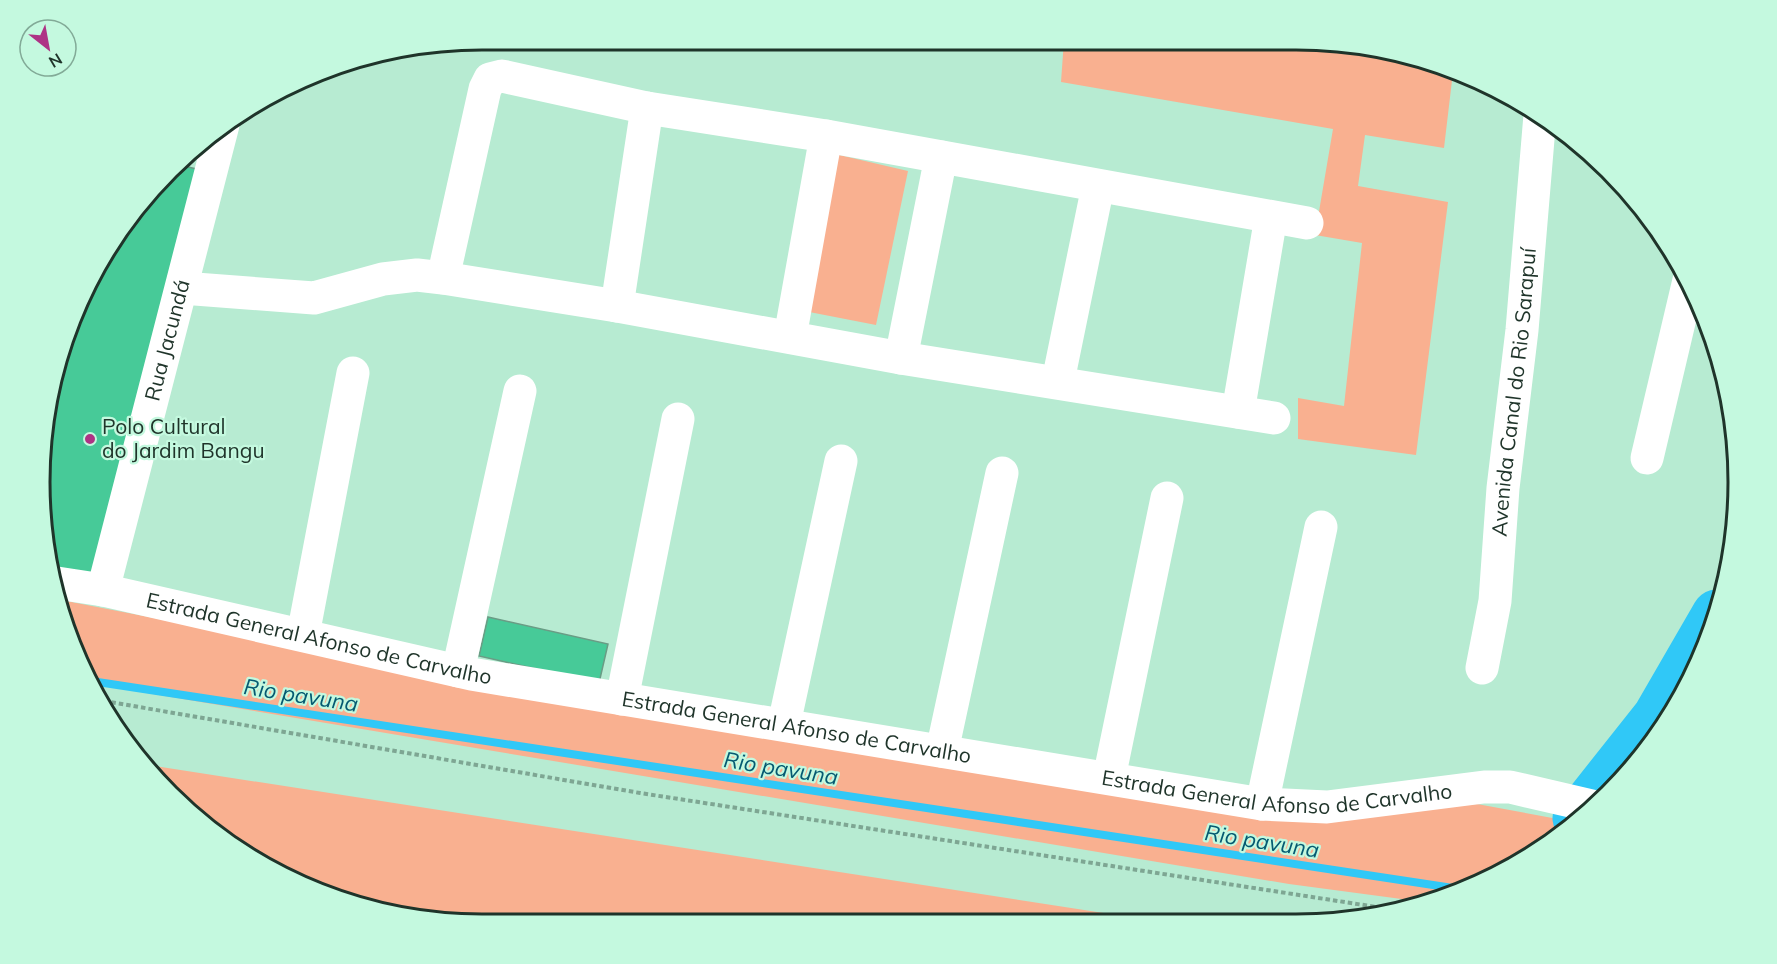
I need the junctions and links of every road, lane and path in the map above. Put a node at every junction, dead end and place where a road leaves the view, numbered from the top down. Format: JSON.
{"nodes":[{"id":1,"x":647,"y":108,"type":"junction"},
{"id":2,"x":1539,"y":125,"type":"edge"},
{"id":3,"x":826,"y":136,"type":"junction"},
{"id":4,"x":220,"y":139,"type":"edge"},
{"id":5,"x":941,"y":157,"type":"junction"},
{"id":6,"x":1098,"y":186,"type":"junction"},
{"id":7,"x":1271,"y":217,"type":"junction"},
{"id":8,"x":1307,"y":223,"type":"dead end"},
{"id":9,"x":443,"y":278,"type":"junction"},
{"id":10,"x":182,"y":288,"type":"junction"},
{"id":11,"x":1685,"y":296,"type":"edge"},
{"id":12,"x":617,"y":306,"type":"junction"},
{"id":13,"x":790,"y":337,"type":"junction"},
{"id":14,"x":901,"y":358,"type":"junction"},
{"id":15,"x":353,"y":373,"type":"dead end"},
{"id":16,"x":1058,"y":381,"type":"junction"},
{"id":17,"x":520,"y":391,"type":"dead end"},
{"id":18,"x":1238,"y":412,"type":"junction"},
{"id":19,"x":1274,"y":418,"type":"dead end"},
{"id":20,"x":678,"y":419,"type":"dead end"},
{"id":21,"x":1647,"y":458,"type":"dead end"},
{"id":22,"x":841,"y":461,"type":"dead end"},
{"id":23,"x":1002,"y":473,"type":"dead end"},
{"id":24,"x":1167,"y":498,"type":"dead end"},
{"id":25,"x":1321,"y":527,"type":"dead end"},
{"id":26,"x":62,"y":584,"type":"edge"},
{"id":27,"x":103,"y":590,"type":"junction"},
{"id":28,"x":303,"y":634,"type":"junction"},
{"id":29,"x":1482,"y":668,"type":"dead end"},
{"id":30,"x":458,"y":671,"type":"junction"},
{"id":31,"x":622,"y":699,"type":"junction"},
{"id":32,"x":109,"y":702,"type":"edge"},
{"id":33,"x":784,"y":724,"type":"junction"},
{"id":34,"x":942,"y":751,"type":"junction"},
{"id":35,"x":1109,"y":778,"type":"junction"},
{"id":36,"x":1262,"y":804,"type":"junction"},
{"id":37,"x":1583,"y":804,"type":"edge"},
{"id":38,"x":1375,"y":907,"type":"edge"}],
"edges":[{"from":1,"to":3,"type":"street"},
{"from":1,"to":9,"type":"street"},
{"from":1,"to":12,"type":"street"},
{"from":2,"to":29,"type":"street","name":"Avenida Canal do Rio Sarapuí"},
{"from":3,"to":5,"type":"street"},
{"from":3,"to":13,"type":"street"},
{"from":4,"to":10,"type":"street","name":"Rua Jacundá"},
{"from":5,"to":6,"type":"street"},
{"from":5,"to":14,"type":"street"},
{"from":6,"to":7,"type":"street"},
{"from":6,"to":16,"type":"street"},
{"from":7,"to":8,"type":"street"},
{"from":7,"to":18,"type":"street"},
{"from":9,"to":10,"type":"street"},
{"from":9,"to":12,"type":"street"},
{"from":10,"to":27,"type":"street","name":"Rua Jacundá"},
{"from":11,"to":21,"type":"street"},
{"from":12,"to":13,"type":"street"},
{"from":13,"to":14,"type":"street"},
{"from":14,"to":16,"type":"street"},
{"from":15,"to":28,"type":"street"},
{"from":16,"to":18,"type":"street"},
{"from":17,"to":30,"type":"street"},
{"from":18,"to":19,"type":"street"},
{"from":20,"to":31,"type":"street"},
{"from":22,"to":33,"type":"street"},
{"from":23,"to":34,"type":"street"},
{"from":24,"to":35,"type":"street"},
{"from":25,"to":36,"type":"street"},
{"from":26,"to":27,"type":"street","name":"Estrada General Afonso de Carvalho"},
{"from":27,"to":28,"type":"street","name":"Estrada General Afonso de Carvalho"},
{"from":28,"to":30,"type":"street","name":"Estrada General Afonso de Carvalho"},
{"from":30,"to":31,"type":"street","name":"Estrada General Afonso de Carvalho"},
{"from":31,"to":33,"type":"street","name":"Estrada General Afonso de Carvalho"},
{"from":32,"to":38,"type":"path"},
{"from":33,"to":34,"type":"street","name":"Estrada General Afonso de Carvalho"},
{"from":34,"to":35,"type":"street","name":"Estrada General Afonso de Carvalho"},
{"from":35,"to":36,"type":"street","name":"Estrada General Afonso de Carvalho"},
{"from":36,"to":37,"type":"street","name":"Estrada General Afonso de Carvalho"}]}
